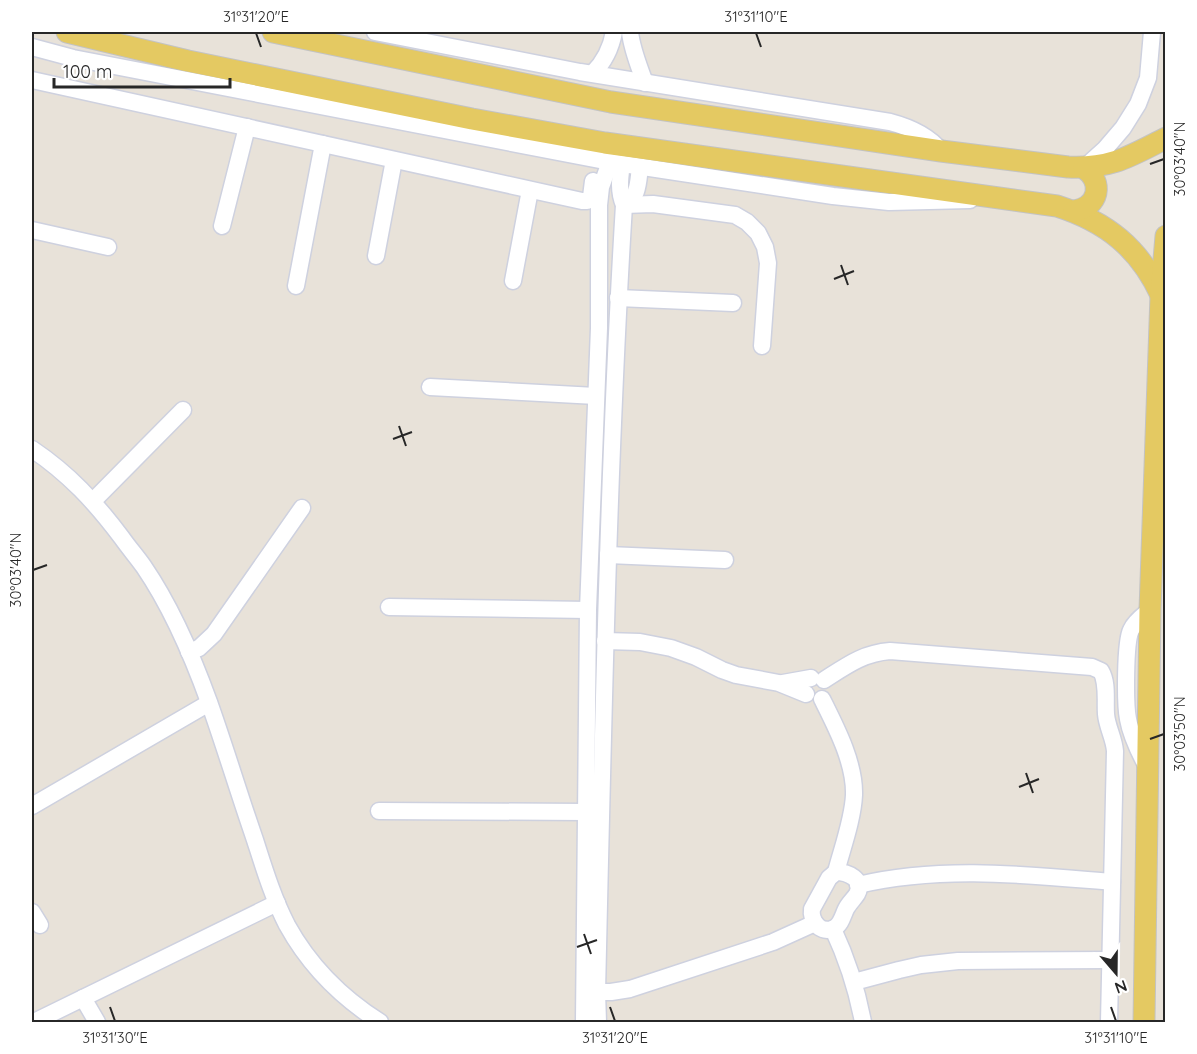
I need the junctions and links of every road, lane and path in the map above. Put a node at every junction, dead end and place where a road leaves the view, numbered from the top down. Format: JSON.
{"nodes":[{"id":1,"x":67,"y":32,"type":"edge"},
{"id":2,"x":119,"y":32,"type":"edge"},
{"id":3,"x":273,"y":32,"type":"edge"},
{"id":4,"x":375,"y":32,"type":"edge"},
{"id":5,"x":614,"y":32,"type":"edge"},
{"id":6,"x":630,"y":32,"type":"edge"},
{"id":7,"x":1152,"y":32,"type":"edge"},
{"id":8,"x":312,"y":35,"type":"edge"},
{"id":9,"x":32,"y":47,"type":"edge"},
{"id":10,"x":188,"y":61,"type":"junction"},
{"id":11,"x":593,"y":74,"type":"junction"},
{"id":12,"x":32,"y":80,"type":"edge"},
{"id":13,"x":645,"y":83,"type":"junction"},
{"id":14,"x":247,"y":127,"type":"junction"},
{"id":15,"x":471,"y":127,"type":"junction"},
{"id":16,"x":1166,"y":138,"type":"edge"},
{"id":17,"x":322,"y":144,"type":"junction"},
{"id":18,"x":941,"y":151,"type":"junction"},
{"id":19,"x":394,"y":160,"type":"junction"},
{"id":20,"x":609,"y":162,"type":"junction"},
{"id":21,"x":640,"y":167,"type":"junction"},
{"id":22,"x":1084,"y":168,"type":"junction"},
{"id":23,"x":530,"y":190,"type":"junction"},
{"id":24,"x":1001,"y":197,"type":"junction"},
{"id":25,"x":624,"y":205,"type":"junction"},
{"id":26,"x":1074,"y":211,"type":"junction"},
{"id":27,"x":222,"y":226,"type":"dead end"},
{"id":28,"x":32,"y":230,"type":"edge"},
{"id":29,"x":1166,"y":236,"type":"edge"},
{"id":30,"x":108,"y":247,"type":"dead end"},
{"id":31,"x":376,"y":256,"type":"dead end"},
{"id":32,"x":513,"y":281,"type":"dead end"},
{"id":33,"x":296,"y":286,"type":"dead end"},
{"id":34,"x":1161,"y":296,"type":"junction"},
{"id":35,"x":618,"y":298,"type":"junction"},
{"id":36,"x":733,"y":303,"type":"dead end"},
{"id":37,"x":762,"y":346,"type":"dead end"},
{"id":38,"x":430,"y":387,"type":"dead end"},
{"id":39,"x":596,"y":396,"type":"junction"},
{"id":40,"x":183,"y":410,"type":"dead end"},
{"id":41,"x":32,"y":449,"type":"edge"},
{"id":42,"x":93,"y":501,"type":"junction"},
{"id":43,"x":302,"y":508,"type":"dead end"},
{"id":44,"x":608,"y":555,"type":"junction"},
{"id":45,"x":725,"y":560,"type":"dead end"},
{"id":46,"x":389,"y":607,"type":"dead end"},
{"id":47,"x":588,"y":610,"type":"junction"},
{"id":48,"x":1150,"y":610,"type":"junction"},
{"id":49,"x":605,"y":641,"type":"junction"},
{"id":50,"x":189,"y":652,"type":"junction"},
{"id":51,"x":1127,"y":671,"type":"junction"},
{"id":52,"x":1101,"y":673,"type":"junction"},
{"id":53,"x":816,"y":688,"type":"junction"},
{"id":54,"x":209,"y":703,"type":"junction"},
{"id":55,"x":1148,"y":770,"type":"junction"},
{"id":56,"x":32,"y":806,"type":"edge"},
{"id":57,"x":379,"y":811,"type":"dead end"},
{"id":58,"x":586,"y":812,"type":"junction"},
{"id":59,"x":836,"y":872,"type":"junction"},
{"id":60,"x":1112,"y":882,"type":"junction"},
{"id":61,"x":858,"y":885,"type":"junction"},
{"id":62,"x":277,"y":903,"type":"junction"},
{"id":63,"x":814,"y":924,"type":"junction"},
{"id":64,"x":833,"y":929,"type":"junction"},
{"id":65,"x":1110,"y":960,"type":"junction"},
{"id":66,"x":854,"y":982,"type":"junction"},
{"id":67,"x":597,"y":992,"type":"junction"},
{"id":68,"x":83,"y":998,"type":"junction"},
{"id":69,"x":34,"y":1023,"type":"edge"},
{"id":70,"x":97,"y":1023,"type":"edge"},
{"id":71,"x":380,"y":1023,"type":"edge"},
{"id":72,"x":584,"y":1023,"type":"edge"},
{"id":73,"x":598,"y":1023,"type":"edge"},
{"id":74,"x":863,"y":1023,"type":"edge"},
{"id":75,"x":1109,"y":1023,"type":"edge"},
{"id":76,"x":1144,"y":1023,"type":"edge"}],
"edges":[{"from":1,"to":10,"type":"main road"},
{"from":2,"to":10,"type":"main road"},
{"from":3,"to":8,"type":"main road"},
{"from":4,"to":11,"type":"street"},
{"from":5,"to":11,"type":"street"},
{"from":6,"to":13,"type":"street"},
{"from":7,"to":22,"type":"street"},
{"from":8,"to":18,"type":"main road"},
{"from":9,"to":15,"type":"street"},
{"from":10,"to":15,"type":"main road"},
{"from":11,"to":13,"type":"street"},
{"from":12,"to":14,"type":"street"},
{"from":13,"to":18,"type":"street"},
{"from":14,"to":17,"type":"street"},
{"from":14,"to":27,"type":"street"},
{"from":15,"to":20,"type":"street"},
{"from":15,"to":24,"type":"main road"},
{"from":16,"to":22,"type":"main road"},
{"from":17,"to":19,"type":"street"},
{"from":17,"to":33,"type":"street"},
{"from":18,"to":22,"type":"main road"},
{"from":19,"to":23,"type":"street"},
{"from":19,"to":31,"type":"street"},
{"from":20,"to":21,"type":"street"},
{"from":20,"to":23,"type":"street"},
{"from":20,"to":25,"type":"street"},
{"from":20,"to":39,"type":"street"},
{"from":21,"to":24,"type":"street"},
{"from":21,"to":25,"type":"street"},
{"from":22,"to":26,"type":"main road"},
{"from":23,"to":32,"type":"street"},
{"from":24,"to":26,"type":"main road"},
{"from":25,"to":35,"type":"street"},
{"from":25,"to":37,"type":"street"},
{"from":26,"to":34,"type":"main road"},
{"from":28,"to":30,"type":"street"},
{"from":29,"to":34,"type":"main road"},
{"from":34,"to":48,"type":"main road"},
{"from":35,"to":36,"type":"street"},
{"from":35,"to":44,"type":"street"},
{"from":38,"to":39,"type":"street"},
{"from":39,"to":47,"type":"street"},
{"from":40,"to":42,"type":"street"},
{"from":41,"to":42,"type":"street"},
{"from":42,"to":50,"type":"street"},
{"from":43,"to":50,"type":"street"},
{"from":44,"to":45,"type":"street"},
{"from":44,"to":49,"type":"street"},
{"from":46,"to":47,"type":"street"},
{"from":47,"to":58,"type":"street"},
{"from":48,"to":51,"type":"street"},
{"from":48,"to":55,"type":"main road"},
{"from":49,"to":53,"type":"street"},
{"from":49,"to":67,"type":"street"},
{"from":50,"to":54,"type":"street"},
{"from":51,"to":52,"type":"street"},
{"from":51,"to":55,"type":"street"},
{"from":52,"to":53,"type":"street"},
{"from":52,"to":60,"type":"street"},
{"from":53,"to":59,"type":"street"},
{"from":54,"to":56,"type":"street"},
{"from":54,"to":62,"type":"street"},
{"from":55,"to":76,"type":"main road"},
{"from":57,"to":58,"type":"street"},
{"from":58,"to":72,"type":"street"},
{"from":59,"to":61,"type":"street"},
{"from":59,"to":63,"type":"street"},
{"from":60,"to":61,"type":"street"},
{"from":60,"to":65,"type":"street"},
{"from":61,"to":64,"type":"street"},
{"from":62,"to":68,"type":"street"},
{"from":62,"to":71,"type":"street"},
{"from":63,"to":64,"type":"street"},
{"from":63,"to":67,"type":"street"},
{"from":64,"to":66,"type":"street"},
{"from":65,"to":66,"type":"street"},
{"from":65,"to":75,"type":"street"},
{"from":66,"to":74,"type":"street"},
{"from":67,"to":73,"type":"street"},
{"from":68,"to":69,"type":"street"},
{"from":68,"to":70,"type":"street"}]}
